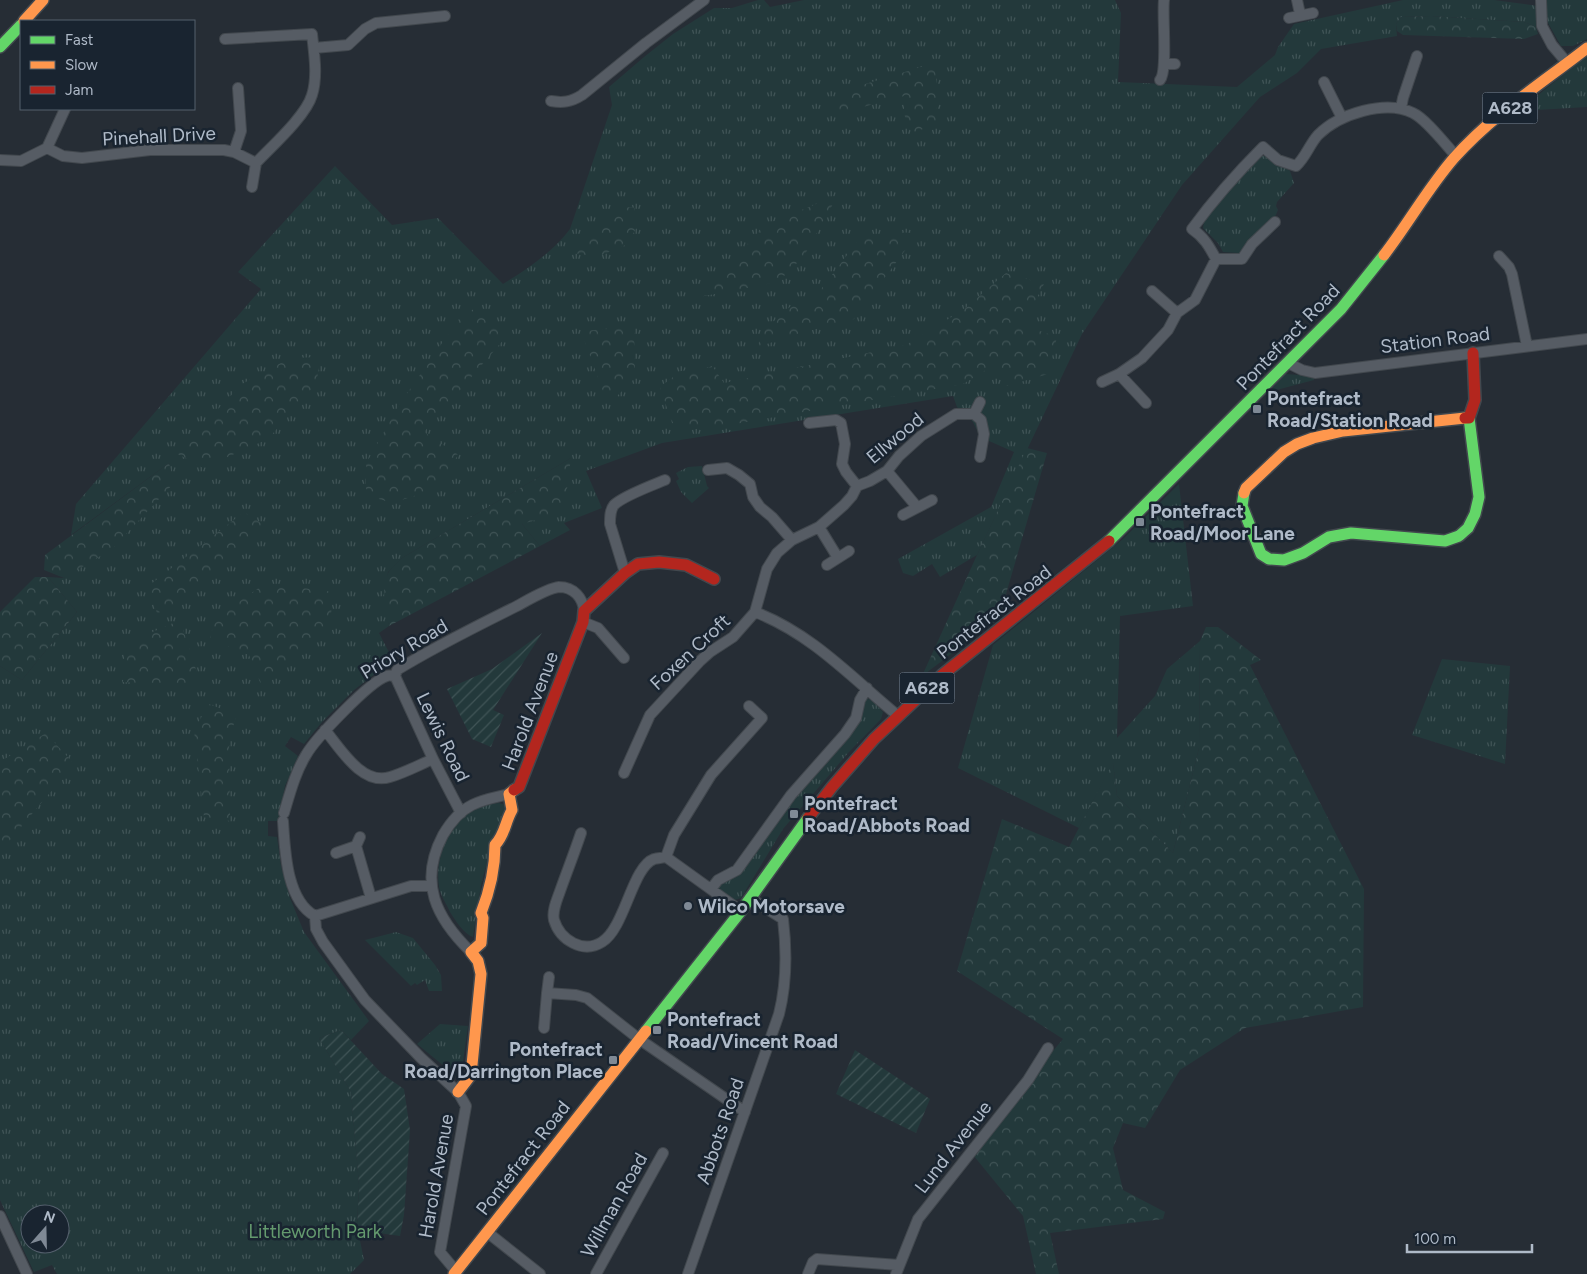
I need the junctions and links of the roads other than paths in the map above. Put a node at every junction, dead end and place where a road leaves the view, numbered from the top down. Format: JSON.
{"nodes":[{"id":1,"x":44,"y":0,"type":"edge"},
{"id":2,"x":704,"y":0,"type":"edge"},
{"id":3,"x":1164,"y":0,"type":"edge"},
{"id":4,"x":1297,"y":0,"type":"edge"},
{"id":5,"x":1541,"y":0,"type":"edge"},
{"id":6,"x":1313,"y":13,"type":"dead end"},
{"id":7,"x":1300,"y":14,"type":"junction"},
{"id":8,"x":445,"y":16,"type":"dead end"},
{"id":9,"x":1289,"y":18,"type":"dead end"},
{"id":10,"x":25,"y":20,"type":"edge"},
{"id":11,"x":20,"y":25,"type":"edge"},
{"id":12,"x":226,"y":39,"type":"dead end"},
{"id":13,"x":0,"y":47,"type":"edge"},
{"id":14,"x":314,"y":48,"type":"junction"},
{"id":15,"x":1587,"y":48,"type":"edge"},
{"id":16,"x":1417,"y":56,"type":"dead end"},
{"id":17,"x":1562,"y":58,"type":"dead end"},
{"id":18,"x":1164,"y":64,"type":"junction"},
{"id":19,"x":1175,"y":64,"type":"dead end"},
{"id":20,"x":1160,"y":80,"type":"dead end"},
{"id":21,"x":1324,"y":82,"type":"dead end"},
{"id":22,"x":238,"y":88,"type":"dead end"},
{"id":23,"x":551,"y":101,"type":"dead end"},
{"id":24,"x":1401,"y":108,"type":"junction"},
{"id":25,"x":65,"y":110,"type":"edge"},
{"id":26,"x":1342,"y":118,"type":"junction"},
{"id":27,"x":47,"y":148,"type":"junction"},
{"id":28,"x":234,"y":152,"type":"junction"},
{"id":29,"x":1456,"y":156,"type":"junction"},
{"id":30,"x":0,"y":160,"type":"edge"},
{"id":31,"x":256,"y":163,"type":"junction"},
{"id":32,"x":252,"y":187,"type":"dead end"},
{"id":33,"x":1275,"y":222,"type":"dead end"},
{"id":34,"x":1499,"y":256,"type":"dead end"},
{"id":35,"x":1216,"y":259,"type":"junction"},
{"id":36,"x":1152,"y":291,"type":"dead end"},
{"id":37,"x":1177,"y":313,"type":"junction"},
{"id":38,"x":1587,"y":339,"type":"edge"},
{"id":39,"x":1527,"y":346,"type":"junction"},
{"id":40,"x":1473,"y":353,"type":"junction"},
{"id":41,"x":1288,"y":363,"type":"junction"},
{"id":42,"x":1119,"y":374,"type":"junction"},
{"id":43,"x":1102,"y":382,"type":"dead end"},
{"id":44,"x":980,"y":402,"type":"dead end"},
{"id":45,"x":1146,"y":403,"type":"dead end"},
{"id":46,"x":974,"y":414,"type":"junction"},
{"id":47,"x":1468,"y":418,"type":"junction"},
{"id":48,"x":809,"y":423,"type":"dead end"},
{"id":49,"x":980,"y":457,"type":"dead end"},
{"id":50,"x":708,"y":470,"type":"dead end"},
{"id":51,"x":887,"y":471,"type":"junction"},
{"id":52,"x":665,"y":480,"type":"dead end"},
{"id":53,"x":856,"y":486,"type":"junction"},
{"id":54,"x":932,"y":500,"type":"dead end"},
{"id":55,"x":917,"y":507,"type":"junction"},
{"id":56,"x":903,"y":515,"type":"dead end"},
{"id":57,"x":820,"y":527,"type":"junction"},
{"id":58,"x":792,"y":540,"type":"junction"},
{"id":59,"x":849,"y":551,"type":"dead end"},
{"id":60,"x":838,"y":558,"type":"junction"},
{"id":61,"x":827,"y":565,"type":"dead end"},
{"id":62,"x":625,"y":573,"type":"junction"},
{"id":63,"x":714,"y":579,"type":"dead end"},
{"id":64,"x":755,"y":612,"type":"junction"},
{"id":65,"x":584,"y":617,"type":"junction"},
{"id":66,"x":624,"y":658,"type":"dead end"},
{"id":67,"x":395,"y":676,"type":"junction"},
{"id":68,"x":867,"y":688,"type":"junction"},
{"id":69,"x":749,"y":706,"type":"dead end"},
{"id":70,"x":897,"y":715,"type":"junction"},
{"id":71,"x":325,"y":730,"type":"junction"},
{"id":72,"x":433,"y":759,"type":"junction"},
{"id":73,"x":624,"y":773,"type":"dead end"},
{"id":74,"x":509,"y":794,"type":"junction"},
{"id":75,"x":460,"y":813,"type":"junction"},
{"id":76,"x":581,"y":833,"type":"dead end"},
{"id":77,"x":336,"y":852,"type":"dead end"},
{"id":78,"x":666,"y":857,"type":"junction"},
{"id":79,"x":430,"y":886,"type":"junction"},
{"id":80,"x":711,"y":889,"type":"junction"},
{"id":81,"x":372,"y":898,"type":"junction"},
{"id":82,"x":750,"y":898,"type":"junction"},
{"id":83,"x":741,"y":911,"type":"junction"},
{"id":84,"x":315,"y":916,"type":"junction"},
{"id":85,"x":471,"y":952,"type":"junction"},
{"id":86,"x":548,"y":978,"type":"dead end"},
{"id":87,"x":547,"y":993,"type":"junction"},
{"id":88,"x":544,"y":1028,"type":"dead end"},
{"id":89,"x":640,"y":1039,"type":"junction"},
{"id":90,"x":1048,"y":1048,"type":"dead end"},
{"id":91,"x":458,"y":1092,"type":"junction"},
{"id":92,"x":745,"y":1112,"type":"junction"},
{"id":93,"x":664,"y":1153,"type":"dead end"},
{"id":94,"x":0,"y":1216,"type":"edge"},
{"id":95,"x":487,"y":1232,"type":"junction"},
{"id":96,"x":897,"y":1270,"type":"edge"},
{"id":97,"x":455,"y":1272,"type":"edge"},
{"id":98,"x":27,"y":1274,"type":"edge"},
{"id":99,"x":540,"y":1274,"type":"edge"},
{"id":100,"x":596,"y":1274,"type":"edge"},
{"id":101,"x":688,"y":1274,"type":"edge"},
{"id":102,"x":808,"y":1274,"type":"edge"}],
"edges":[{"from":1,"to":10,"type":"main road"},
{"from":2,"to":23,"type":"street"},
{"from":3,"to":18,"type":"street"},
{"from":4,"to":7,"type":"street"},
{"from":5,"to":17,"type":"street"},
{"from":6,"to":7,"type":"street"},
{"from":7,"to":9,"type":"street"},
{"from":8,"to":14,"type":"street"},
{"from":11,"to":13,"type":"main road"},
{"from":12,"to":14,"type":"street"},
{"from":14,"to":31,"type":"street"},
{"from":15,"to":29,"type":"main road","name":"Pontefract Road","number":"A628"},
{"from":16,"to":24,"type":"street"},
{"from":18,"to":19,"type":"street"},
{"from":18,"to":20,"type":"street"},
{"from":21,"to":26,"type":"street"},
{"from":22,"to":28,"type":"street"},
{"from":24,"to":26,"type":"street"},
{"from":24,"to":29,"type":"street"},
{"from":25,"to":27,"type":"street"},
{"from":26,"to":35,"type":"street"},
{"from":27,"to":28,"type":"street","name":"Pinehall Drive"},
{"from":27,"to":30,"type":"street"},
{"from":28,"to":31,"type":"street","name":"Pinehall Drive"},
{"from":29,"to":41,"type":"main road","name":"Pontefract Road","number":"A628"},
{"from":31,"to":32,"type":"street"},
{"from":33,"to":35,"type":"street"},
{"from":34,"to":39,"type":"street"},
{"from":35,"to":37,"type":"street"},
{"from":36,"to":37,"type":"street"},
{"from":37,"to":42,"type":"street"},
{"from":38,"to":39,"type":"street","name":"Station Road"},
{"from":39,"to":40,"type":"street","name":"Station Road"},
{"from":40,"to":41,"type":"street","name":"Station Road"},
{"from":40,"to":47,"type":"main road"},
{"from":41,"to":70,"type":"main road","name":"Pontefract Road","number":"A628"},
{"from":42,"to":43,"type":"street"},
{"from":42,"to":45,"type":"street"},
{"from":44,"to":46,"type":"street"},
{"from":46,"to":49,"type":"street"},
{"from":46,"to":51,"type":"street","name":"Ellwood"},
{"from":47,"to":47,"type":"main road"},
{"from":48,"to":53,"type":"street"},
{"from":50,"to":58,"type":"street"},
{"from":51,"to":53,"type":"street","name":"Ellwood"},
{"from":51,"to":55,"type":"street"},
{"from":52,"to":62,"type":"street"},
{"from":53,"to":57,"type":"street","name":"Ellwood"},
{"from":54,"to":55,"type":"street"},
{"from":55,"to":56,"type":"street"},
{"from":57,"to":58,"type":"street","name":"Ellwood"},
{"from":57,"to":60,"type":"street"},
{"from":58,"to":64,"type":"street","name":"Ellwood"},
{"from":59,"to":60,"type":"street"},
{"from":60,"to":61,"type":"street"},
{"from":62,"to":63,"type":"main road","name":"Harold Avenue"},
{"from":62,"to":65,"type":"main road","name":"Harold Avenue"},
{"from":64,"to":68,"type":"street"},
{"from":64,"to":73,"type":"street","name":"Foxen Croft"},
{"from":65,"to":66,"type":"street"},
{"from":65,"to":67,"type":"street","name":"Priory Road"},
{"from":65,"to":74,"type":"main road","name":"Harold Avenue"},
{"from":67,"to":71,"type":"street","name":"Priory Road"},
{"from":67,"to":72,"type":"street","name":"Lewis Road"},
{"from":68,"to":70,"type":"street"},
{"from":68,"to":80,"type":"street"},
{"from":69,"to":78,"type":"street"},
{"from":70,"to":82,"type":"main road","name":"Pontefract Road","number":"A628"},
{"from":71,"to":72,"type":"street"},
{"from":71,"to":84,"type":"street","name":"Priory Road"},
{"from":72,"to":75,"type":"street","name":"Lewis Road"},
{"from":74,"to":75,"type":"street"},
{"from":74,"to":85,"type":"main road","name":"Harold Avenue"},
{"from":75,"to":79,"type":"street"},
{"from":76,"to":78,"type":"street"},
{"from":77,"to":81,"type":"street"},
{"from":78,"to":80,"type":"street"},
{"from":79,"to":81,"type":"street"},
{"from":79,"to":85,"type":"street"},
{"from":80,"to":83,"type":"street"},
{"from":81,"to":84,"type":"street"},
{"from":82,"to":83,"type":"main road","name":"Pontefract Road","number":"A628"},
{"from":82,"to":92,"type":"street","name":"Abbots Road"},
{"from":83,"to":89,"type":"main road","name":"Pontefract Road","number":"A628"},
{"from":84,"to":91,"type":"street","name":"Priory Road"},
{"from":85,"to":91,"type":"main road","name":"Harold Avenue"},
{"from":86,"to":87,"type":"street"},
{"from":87,"to":88,"type":"street"},
{"from":87,"to":89,"type":"street"},
{"from":89,"to":92,"type":"street"},
{"from":89,"to":95,"type":"main road","name":"Pontefract Road","number":"A628"},
{"from":90,"to":96,"type":"street","name":"Lund Avenue"},
{"from":91,"to":97,"type":"street","name":"Harold Avenue"},
{"from":92,"to":101,"type":"street","name":"Abbots Road"},
{"from":93,"to":100,"type":"street","name":"Willman Road"},
{"from":94,"to":98,"type":"street"},
{"from":95,"to":97,"type":"main road","name":"Pontefract Road","number":"A628"},
{"from":95,"to":99,"type":"street"},
{"from":96,"to":102,"type":"street"}]}
